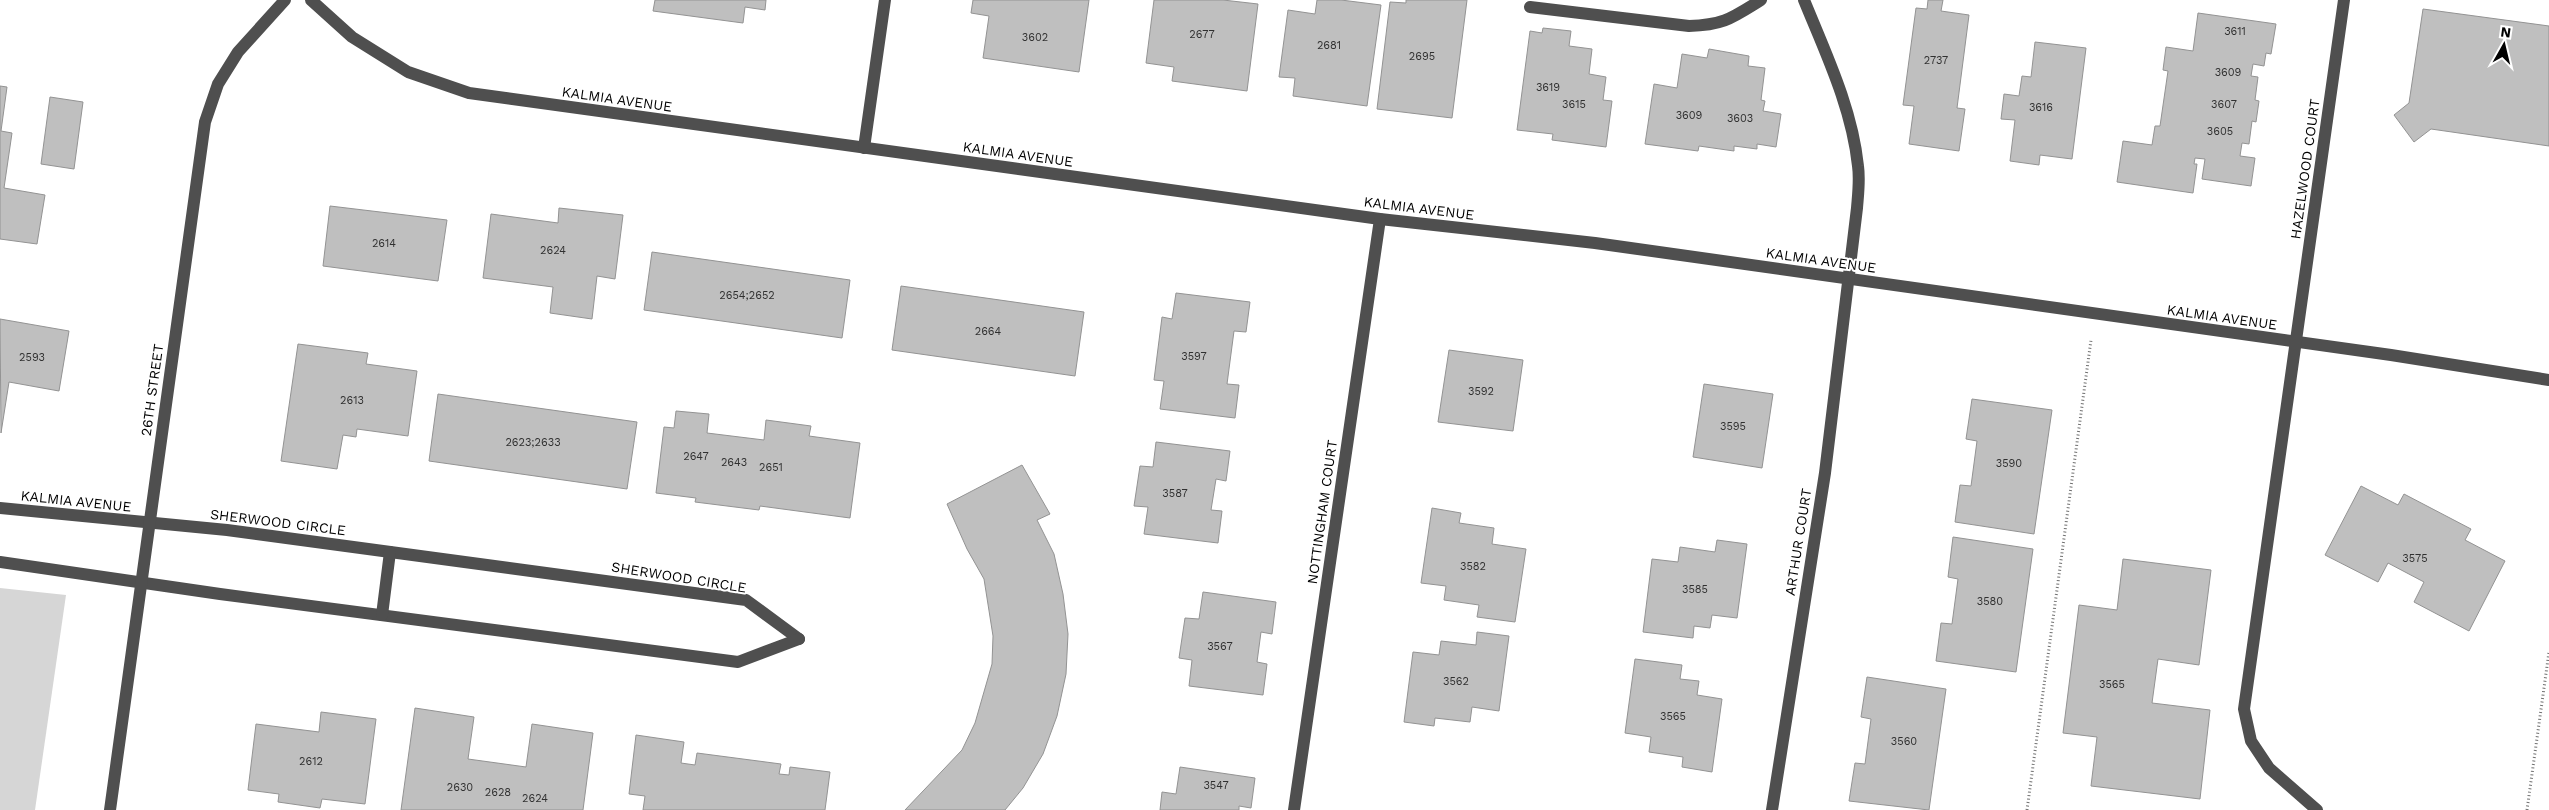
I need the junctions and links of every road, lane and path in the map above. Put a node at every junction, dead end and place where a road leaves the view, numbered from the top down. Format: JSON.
{"nodes":[{"id":1,"x":285,"y":0,"type":"edge"},
{"id":2,"x":311,"y":0,"type":"edge"},
{"id":3,"x":885,"y":0,"type":"edge"},
{"id":4,"x":1760,"y":0,"type":"edge"},
{"id":5,"x":1804,"y":0,"type":"edge"},
{"id":6,"x":2344,"y":0,"type":"edge"},
{"id":7,"x":1530,"y":8,"type":"dead end"},
{"id":8,"x":864,"y":148,"type":"junction"},
{"id":9,"x":1380,"y":219,"type":"junction"},
{"id":10,"x":1850,"y":279,"type":"junction"},
{"id":11,"x":2094,"y":315,"type":"junction"},
{"id":12,"x":2296,"y":342,"type":"junction"},
{"id":13,"x":2549,"y":380,"type":"edge"},
{"id":14,"x":0,"y":508,"type":"edge"},
{"id":15,"x":149,"y":524,"type":"junction"},
{"id":16,"x":390,"y":552,"type":"junction"},
{"id":17,"x":0,"y":562,"type":"edge"},
{"id":18,"x":141,"y":583,"type":"junction"},
{"id":19,"x":382,"y":615,"type":"junction"},
{"id":20,"x":2549,"y":652,"type":"edge"},
{"id":21,"x":110,"y":810,"type":"edge"},
{"id":22,"x":1294,"y":810,"type":"edge"},
{"id":23,"x":1772,"y":810,"type":"edge"},
{"id":24,"x":2027,"y":810,"type":"edge"},
{"id":25,"x":2317,"y":810,"type":"edge"},
{"id":26,"x":2527,"y":810,"type":"edge"}],
"edges":[{"from":1,"to":15,"type":"street","name":"26TH STREET"},
{"from":2,"to":8,"type":"street","name":"KALMIA AVENUE"},
{"from":3,"to":8,"type":"street"},
{"from":4,"to":7,"type":"street"},
{"from":5,"to":10,"type":"street","name":"ARTHUR COURT"},
{"from":6,"to":12,"type":"street","name":"HAZELWOOD COURT"},
{"from":8,"to":9,"type":"street","name":"KALMIA AVENUE"},
{"from":9,"to":10,"type":"street","name":"KALMIA AVENUE"},
{"from":9,"to":22,"type":"street","name":"NOTTINGHAM COURT"},
{"from":10,"to":11,"type":"street","name":"KALMIA AVENUE"},
{"from":10,"to":23,"type":"street","name":"ARTHUR COURT"},
{"from":11,"to":12,"type":"street","name":"KALMIA AVENUE"},
{"from":11,"to":24,"type":"path"},
{"from":12,"to":13,"type":"street","name":"KALMIA AVENUE"},
{"from":12,"to":25,"type":"street","name":"HAZELWOOD COURT"},
{"from":14,"to":15,"type":"street","name":"KALMIA AVENUE"},
{"from":15,"to":16,"type":"street","name":"SHERWOOD CIRCLE"},
{"from":15,"to":18,"type":"street","name":"26TH STREET"},
{"from":16,"to":19,"type":"street"},
{"from":16,"to":19,"type":"street","name":"SHERWOOD CIRCLE"},
{"from":17,"to":18,"type":"street"},
{"from":18,"to":19,"type":"street","name":"SHERWOOD CIRCLE"},
{"from":18,"to":21,"type":"street","name":"26TH STREET"},
{"from":20,"to":26,"type":"path"}]}
